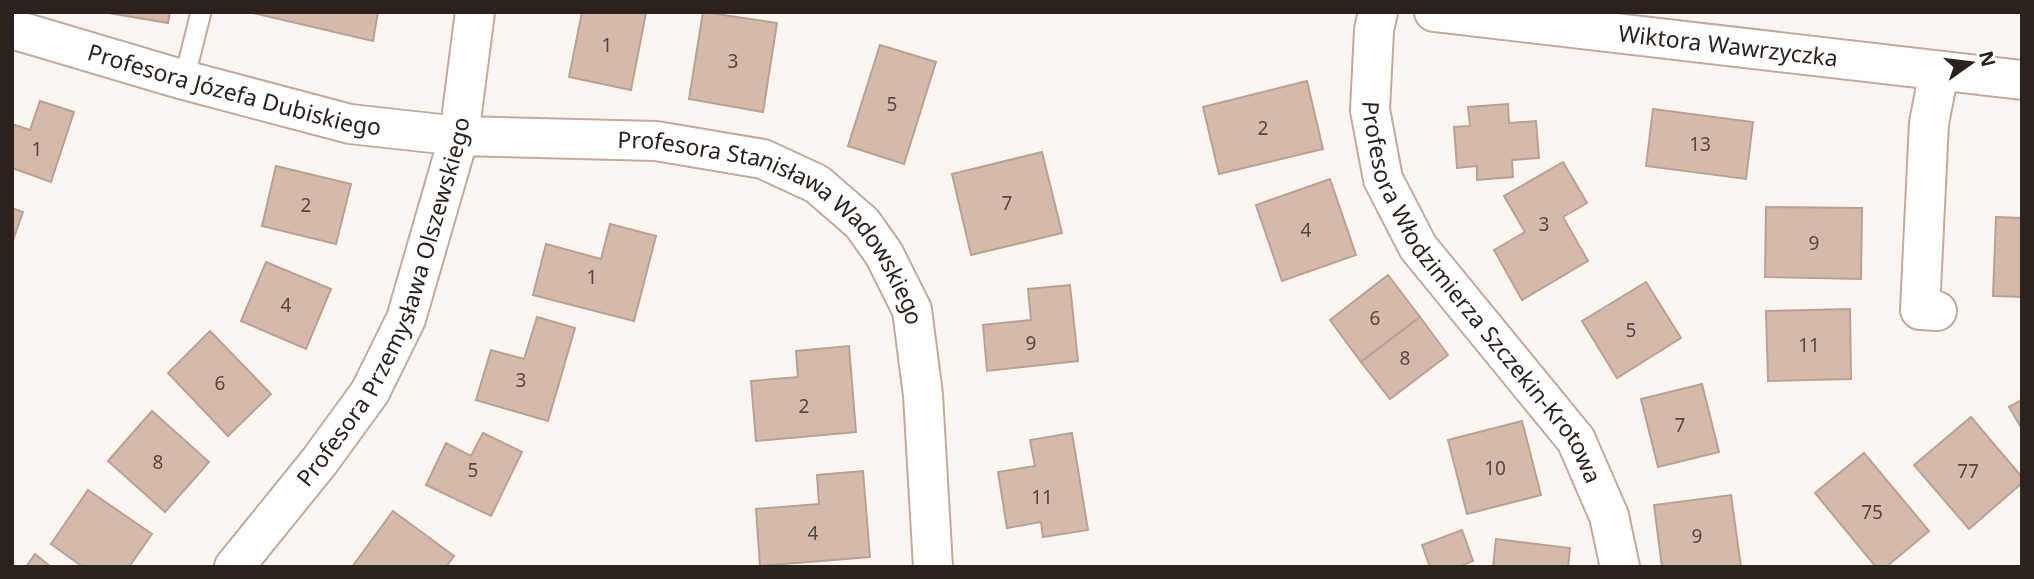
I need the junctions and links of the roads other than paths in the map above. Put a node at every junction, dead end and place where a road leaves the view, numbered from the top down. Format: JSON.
{"nodes":[{"id":1,"x":201,"y":12,"type":"edge"},
{"id":2,"x":475,"y":12,"type":"edge"},
{"id":3,"x":1378,"y":12,"type":"edge"},
{"id":4,"x":1434,"y":12,"type":"edge"},
{"id":5,"x":12,"y":29,"type":"edge"},
{"id":6,"x":1939,"y":72,"type":"junction"},
{"id":7,"x":184,"y":80,"type":"junction"},
{"id":8,"x":2022,"y":80,"type":"edge"},
{"id":9,"x":459,"y":136,"type":"junction"},
{"id":10,"x":1937,"y":311,"type":"dead end"},
{"id":11,"x":233,"y":567,"type":"edge"},
{"id":12,"x":933,"y":567,"type":"edge"},
{"id":13,"x":1620,"y":567,"type":"edge"}],
"edges":[{"from":1,"to":7,"type":"lane"},
{"from":2,"to":9,"type":"street","name":"Profesora Przemysława Olszewskiego"},
{"from":3,"to":13,"type":"street","name":"Profesora Włodzimierza Szczekin-Krotowa"},
{"from":4,"to":6,"type":"street","name":"Wiktora Wawrzyczka"},
{"from":5,"to":7,"type":"street","name":"Profesora Józefa Dubiskiego"},
{"from":6,"to":8,"type":"street","name":"Wiktora Wawrzyczka"},
{"from":6,"to":10,"type":"street"},
{"from":7,"to":9,"type":"street","name":"Profesora Józefa Dubiskiego"},
{"from":9,"to":11,"type":"street","name":"Profesora Przemysława Olszewskiego"},
{"from":9,"to":12,"type":"street","name":"Profesora Stanisława Wadowskiego"}]}
